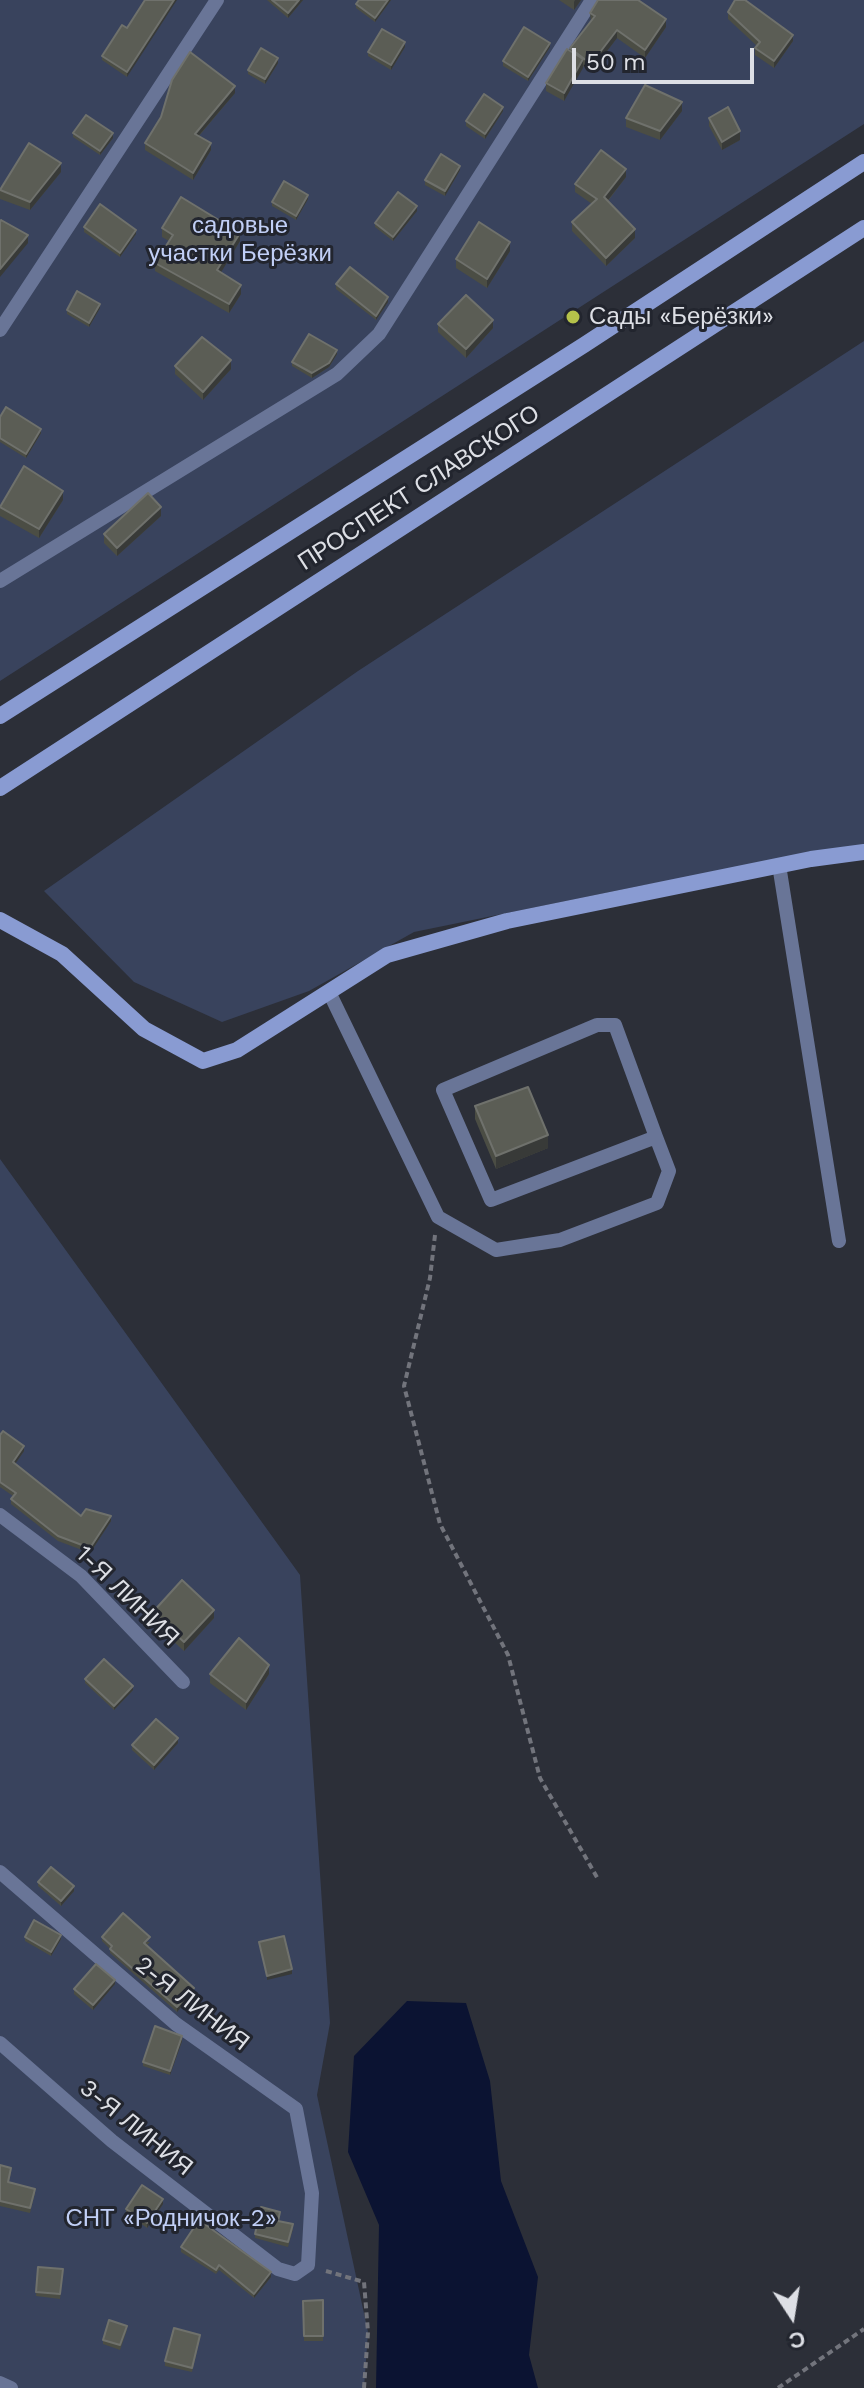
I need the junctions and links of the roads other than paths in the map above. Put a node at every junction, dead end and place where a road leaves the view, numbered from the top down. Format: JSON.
{"nodes":[{"id":1,"x":217,"y":0,"type":"edge"},
{"id":2,"x":592,"y":0,"type":"edge"},
{"id":3,"x":864,"y":162,"type":"edge"},
{"id":4,"x":864,"y":228,"type":"edge"},
{"id":5,"x":0,"y":330,"type":"edge"},
{"id":6,"x":0,"y":581,"type":"edge"},
{"id":7,"x":0,"y":716,"type":"edge"},
{"id":8,"x":0,"y":788,"type":"edge"},
{"id":9,"x":864,"y":852,"type":"edge"},
{"id":10,"x":779,"y":865,"type":"junction"},
{"id":11,"x":0,"y":920,"type":"edge"},
{"id":12,"x":329,"y":992,"type":"junction"},
{"id":13,"x":656,"y":1137,"type":"junction"},
{"id":14,"x":839,"y":1241,"type":"dead end"},
{"id":15,"x":0,"y":1515,"type":"edge"},
{"id":16,"x":183,"y":1682,"type":"dead end"},
{"id":17,"x":0,"y":1872,"type":"edge"},
{"id":18,"x":0,"y":2043,"type":"edge"},
{"id":19,"x":308,"y":2265,"type":"joint"},
{"id":20,"x":0,"y":2383,"type":"edge"},
{"id":21,"x":11,"y":2388,"type":"edge"}],
"edges":[{"from":1,"to":5,"type":"lane"},
{"from":2,"to":6,"type":"lane"},
{"from":3,"to":7,"type":"main road","name":"ПРОСПЕКТ СЛАВСКОГО"},
{"from":4,"to":8,"type":"main road","name":"ПРОСПЕКТ СЛАВСКОГО"},
{"from":9,"to":10,"type":"main road"},
{"from":10,"to":12,"type":"main road"},
{"from":10,"to":14,"type":"lane"},
{"from":11,"to":12,"type":"main road"},
{"from":12,"to":13,"type":"lane"},
{"from":13,"to":13,"type":"lane"},
{"from":15,"to":16,"type":"lane","name":"1-Я ЛИНИЯ"},
{"from":17,"to":19,"type":"lane","name":"2-Я ЛИНИЯ"},
{"from":18,"to":19,"type":"lane","name":"3-Я ЛИНИЯ"},
{"from":20,"to":21,"type":"lane"}]}
